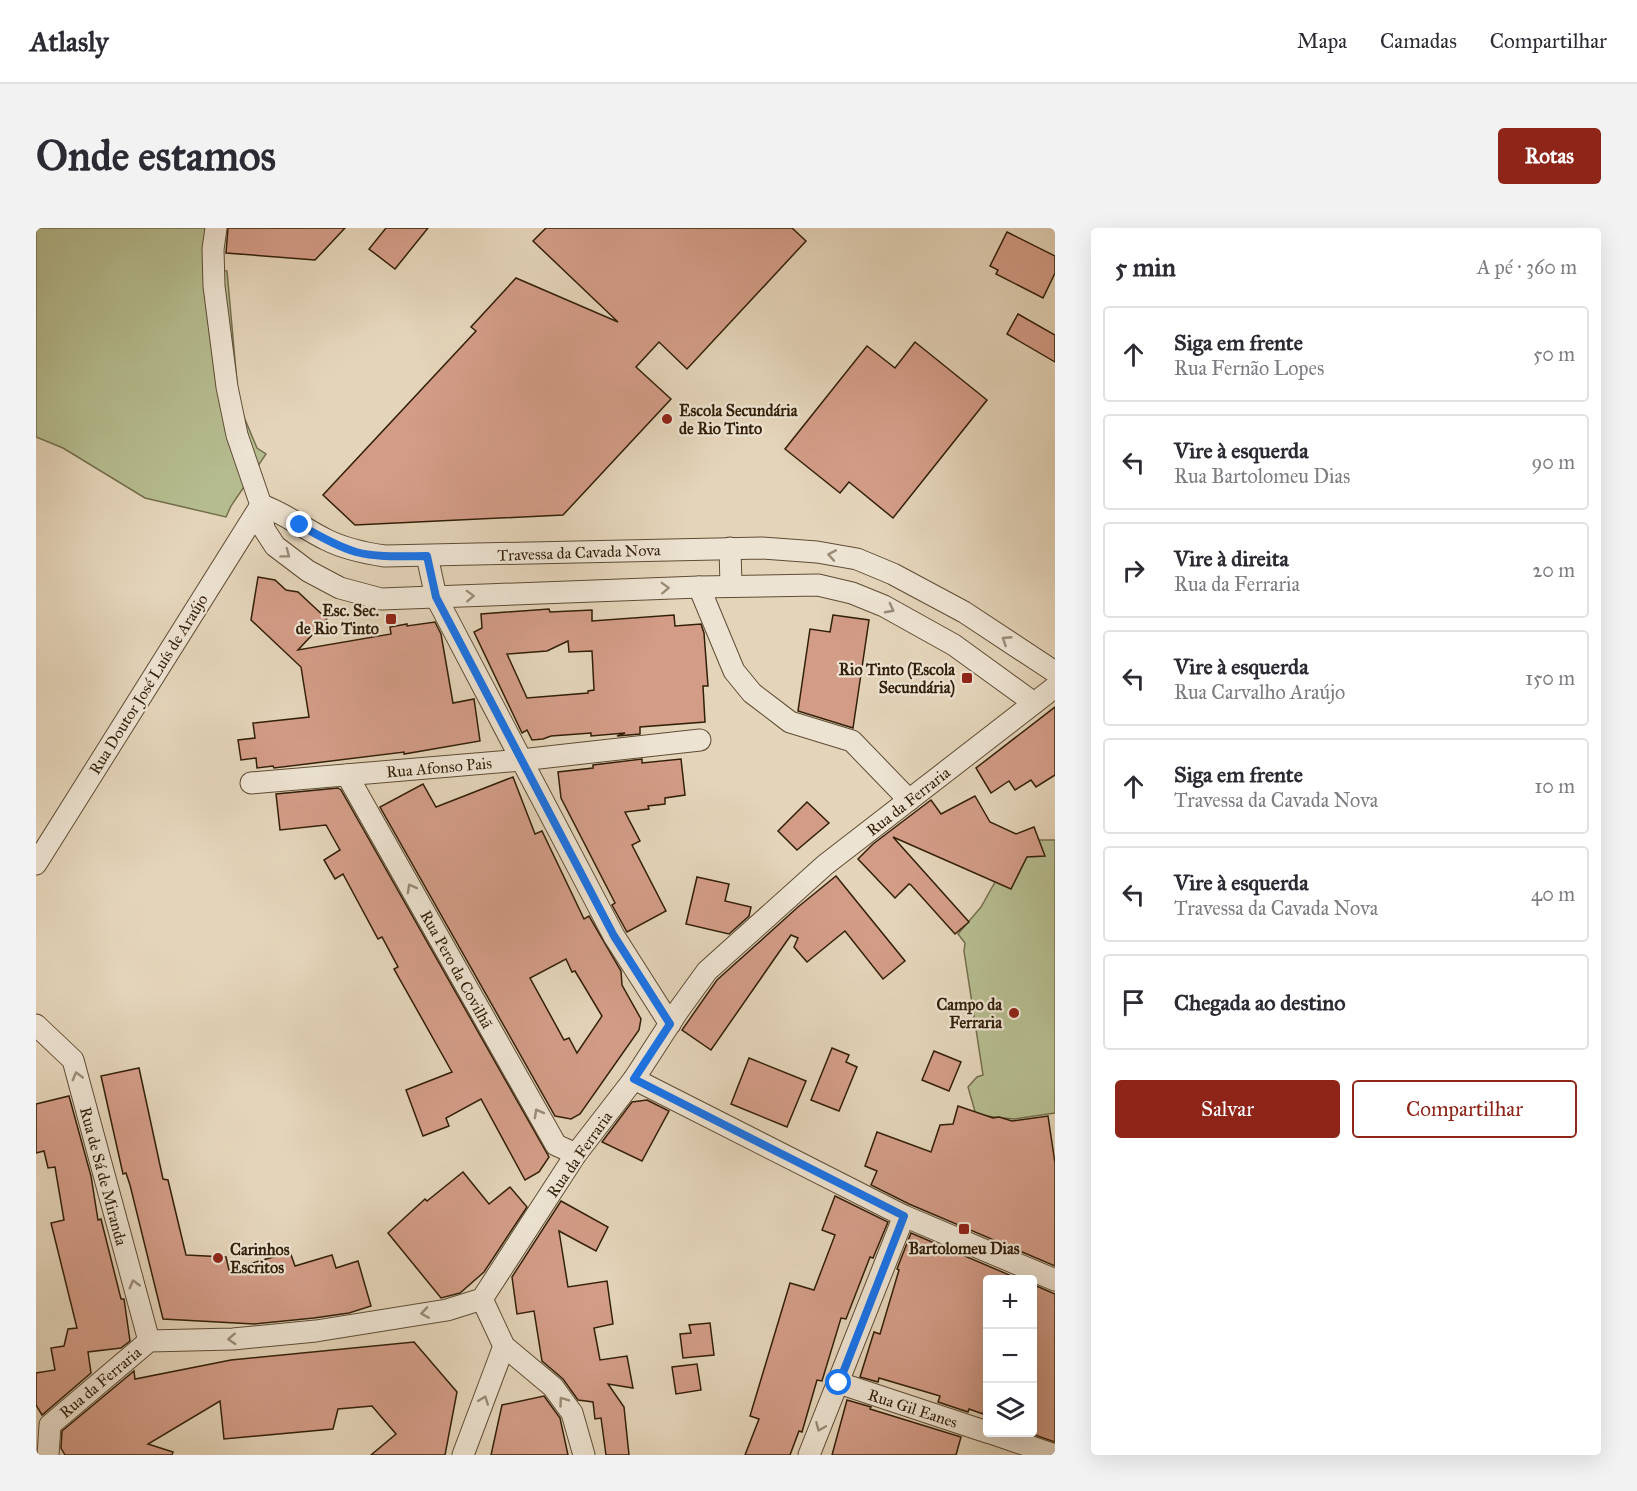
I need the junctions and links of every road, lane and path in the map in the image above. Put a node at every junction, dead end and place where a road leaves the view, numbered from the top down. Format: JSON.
{"nodes":[{"id":1,"x":216,"y":228,"type":"edge"},
{"id":2,"x":261,"y":505,"type":"junction"},
{"id":3,"x":730,"y":548,"type":"junction"},
{"id":4,"x":427,"y":556,"type":"junction"},
{"id":5,"x":731,"y":586,"type":"junction"},
{"id":6,"x":699,"y":587,"type":"junction"},
{"id":7,"x":436,"y":597,"type":"junction"},
{"id":8,"x":1055,"y":672,"type":"edge"},
{"id":9,"x":1055,"y":687,"type":"edge"},
{"id":10,"x":1034,"y":703,"type":"junction"},
{"id":11,"x":700,"y":740,"type":"dead end"},
{"id":12,"x":521,"y":760,"type":"junction"},
{"id":13,"x":347,"y":775,"type":"junction"},
{"id":14,"x":250,"y":783,"type":"dead end"},
{"id":15,"x":909,"y":800,"type":"junction"},
{"id":16,"x":36,"y":864,"type":"edge"},
{"id":17,"x":36,"y":1024,"type":"edge"},
{"id":18,"x":670,"y":1024,"type":"junction"},
{"id":19,"x":634,"y":1079,"type":"junction"},
{"id":20,"x":576,"y":1154,"type":"junction"},
{"id":21,"x":904,"y":1216,"type":"junction"},
{"id":22,"x":1055,"y":1280,"type":"edge"},
{"id":23,"x":482,"y":1299,"type":"junction"},
{"id":24,"x":149,"y":1341,"type":"junction"},
{"id":25,"x":504,"y":1346,"type":"junction"},
{"id":26,"x":839,"y":1383,"type":"junction"},
{"id":27,"x":983,"y":1430,"type":"edge"},
{"id":28,"x":1003,"y":1437,"type":"edge"},
{"id":29,"x":48,"y":1455,"type":"edge"},
{"id":30,"x":463,"y":1455,"type":"edge"},
{"id":31,"x":584,"y":1455,"type":"edge"},
{"id":32,"x":809,"y":1455,"type":"edge"},
{"id":33,"x":1055,"y":1455,"type":"edge"}],
"edges":[{"from":1,"to":2,"type":"street"},
{"from":2,"to":4,"type":"street","name":"Travessa da Cavada Nova"},
{"from":2,"to":7,"type":"street","one_way":true},
{"from":2,"to":16,"type":"street","name":"Rua Doutor José Luís de Araújo"},
{"from":3,"to":4,"type":"street","name":"Travessa da Cavada Nova"},
{"from":3,"to":5,"type":"street"},
{"from":8,"to":3,"type":"street","name":"Travessa da Cavada Nova","one_way":true},
{"from":4,"to":7,"type":"street"},
{"from":5,"to":6,"type":"street"},
{"from":5,"to":10,"type":"street","one_way":true},
{"from":7,"to":6,"type":"street","one_way":true},
{"from":6,"to":15,"type":"street"},
{"from":7,"to":12,"type":"street"},
{"from":9,"to":10,"type":"street","name":"Rua da Ferraria"},
{"from":10,"to":15,"type":"street","name":"Rua da Ferraria"},
{"from":11,"to":12,"type":"street","name":"Rua Afonso Pais"},
{"from":12,"to":13,"type":"street","name":"Rua Afonso Pais"},
{"from":12,"to":18,"type":"street"},
{"from":13,"to":14,"type":"street","name":"Rua Afonso Pais"},
{"from":20,"to":13,"type":"street","name":"Rua Pero da Covilhã","one_way":true},
{"from":15,"to":18,"type":"street","name":"Rua da Ferraria"},
{"from":24,"to":17,"type":"street","name":"Rua de Sá de Miranda","one_way":true},
{"from":18,"to":19,"type":"street","name":"Rua da Ferraria"},
{"from":19,"to":20,"type":"street","name":"Rua da Ferraria"},
{"from":19,"to":21,"type":"street"},
{"from":20,"to":23,"type":"street","name":"Rua da Ferraria"},
{"from":21,"to":22,"type":"street"},
{"from":21,"to":26,"type":"street"},
{"from":23,"to":24,"type":"street","name":"Rua da Ferraria","one_way":true},
{"from":23,"to":25,"type":"street"},
{"from":24,"to":29,"type":"street","name":"Rua da Ferraria"},
{"from":30,"to":25,"type":"street","one_way":true},
{"from":31,"to":25,"type":"street","one_way":true},
{"from":26,"to":27,"type":"street","name":"Rua Gil Eanes"},
{"from":26,"to":32,"type":"street","one_way":true},
{"from":28,"to":33,"type":"street","name":"Rua Gil Eanes"}]}
